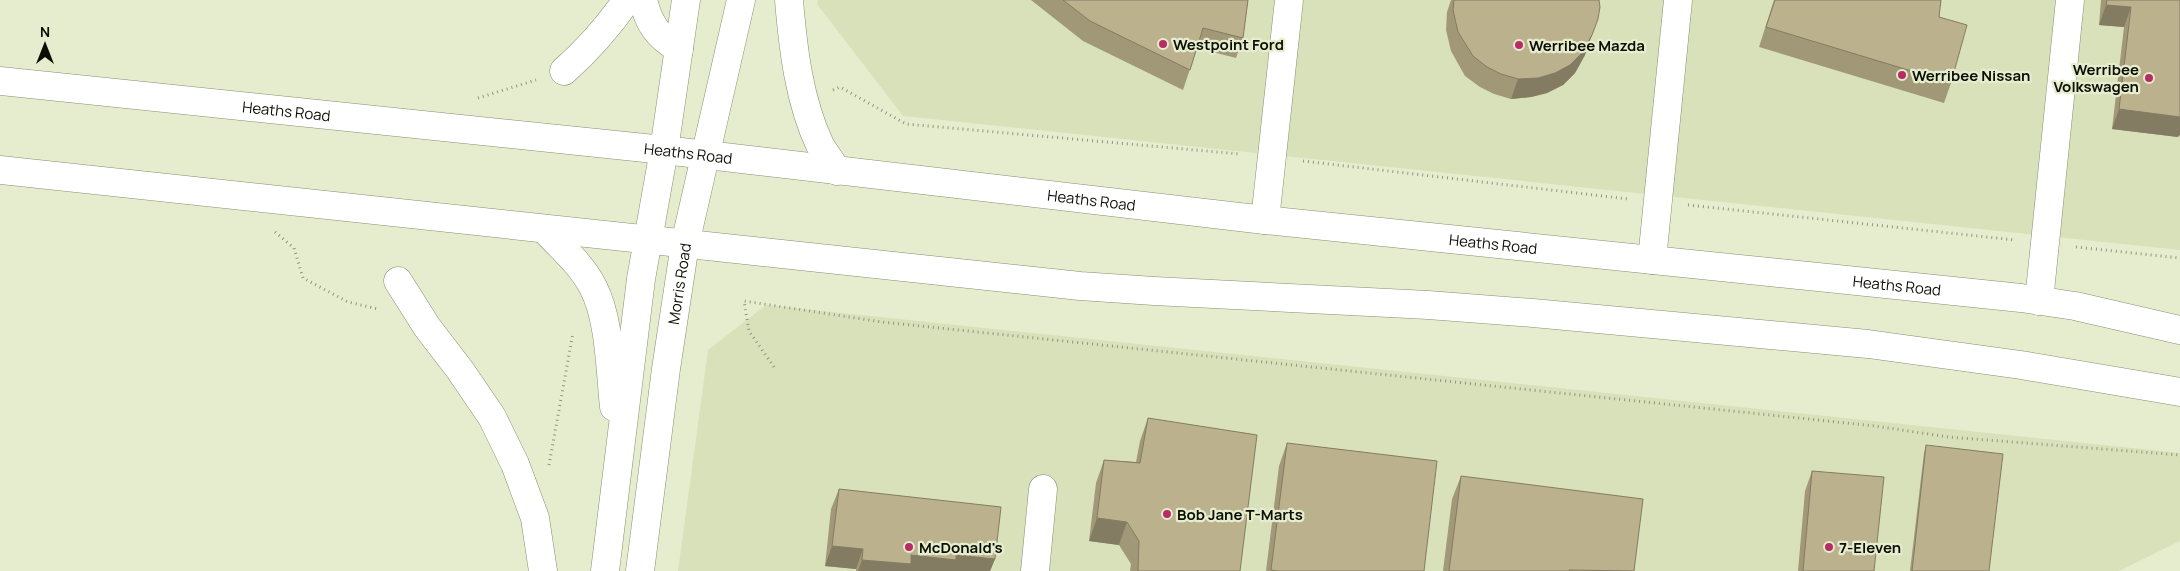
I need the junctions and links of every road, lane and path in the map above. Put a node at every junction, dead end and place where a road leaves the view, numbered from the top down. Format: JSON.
{"nodes":[{"id":1,"x":627,"y":0,"type":"edge"},
{"id":2,"x":643,"y":0,"type":"edge"},
{"id":3,"x":686,"y":0,"type":"edge"},
{"id":4,"x":741,"y":0,"type":"edge"},
{"id":5,"x":789,"y":0,"type":"edge"},
{"id":6,"x":1288,"y":0,"type":"edge"},
{"id":7,"x":1678,"y":0,"type":"edge"},
{"id":8,"x":2070,"y":0,"type":"edge"},
{"id":9,"x":679,"y":49,"type":"junction"},
{"id":10,"x":564,"y":70,"type":"dead end"},
{"id":11,"x":0,"y":81,"type":"edge"},
{"id":12,"x":840,"y":87,"type":"dead end"},
{"id":13,"x":664,"y":150,"type":"junction"},
{"id":14,"x":707,"y":155,"type":"junction"},
{"id":15,"x":1271,"y":157,"type":"junction"},
{"id":16,"x":0,"y":170,"type":"edge"},
{"id":17,"x":838,"y":171,"type":"junction"},
{"id":18,"x":1658,"y":202,"type":"junction"},
{"id":19,"x":1265,"y":220,"type":"junction"},
{"id":20,"x":544,"y":228,"type":"junction"},
{"id":21,"x":647,"y":239,"type":"junction"},
{"id":22,"x":685,"y":244,"type":"junction"},
{"id":23,"x":2045,"y":244,"type":"junction"},
{"id":24,"x":2180,"y":258,"type":"edge"},
{"id":25,"x":1652,"y":260,"type":"junction"},
{"id":26,"x":303,"y":278,"type":"dead end"},
{"id":27,"x":398,"y":281,"type":"dead end"},
{"id":28,"x":2039,"y":301,"type":"junction"},
{"id":29,"x":423,"y":320,"type":"junction"},
{"id":30,"x":572,"y":326,"type":"dead end"},
{"id":31,"x":2180,"y":330,"type":"edge"},
{"id":32,"x":774,"y":367,"type":"dead end"},
{"id":33,"x":2180,"y":392,"type":"edge"},
{"id":34,"x":619,"y":453,"type":"junction"},
{"id":35,"x":2180,"y":455,"type":"edge"},
{"id":36,"x":548,"y":470,"type":"dead end"},
{"id":37,"x":1043,"y":489,"type":"dead end"},
{"id":38,"x":543,"y":571,"type":"edge"},
{"id":39,"x":605,"y":571,"type":"edge"},
{"id":40,"x":640,"y":571,"type":"edge"},
{"id":41,"x":1035,"y":571,"type":"edge"}],
"edges":[{"from":1,"to":10,"type":"main road"},
{"from":2,"to":9,"type":"main road"},
{"from":3,"to":9,"type":"main road"},
{"from":4,"to":14,"type":"main road","name":"Morris Road"},
{"from":5,"to":17,"type":"main road"},
{"from":6,"to":15,"type":"main road"},
{"from":7,"to":18,"type":"main road"},
{"from":8,"to":23,"type":"main road"},
{"from":9,"to":13,"type":"main road"},
{"from":11,"to":13,"type":"main road","name":"Heaths Road"},
{"from":12,"to":15,"type":"path"},
{"from":13,"to":14,"type":"main road","name":"Heaths Road"},
{"from":13,"to":21,"type":"main road"},
{"from":14,"to":17,"type":"main road","name":"Heaths Road"},
{"from":14,"to":22,"type":"main road","name":"Morris Road"},
{"from":15,"to":18,"type":"path"},
{"from":15,"to":19,"type":"main road"},
{"from":16,"to":20,"type":"main road"},
{"from":17,"to":19,"type":"main road","name":"Heaths Road"},
{"from":18,"to":23,"type":"path"},
{"from":18,"to":25,"type":"main road"},
{"from":19,"to":25,"type":"main road","name":"Heaths Road"},
{"from":20,"to":21,"type":"main road"},
{"from":20,"to":34,"type":"main road"},
{"from":21,"to":22,"type":"main road"},
{"from":21,"to":34,"type":"main road"},
{"from":22,"to":33,"type":"main road"},
{"from":22,"to":40,"type":"main road","name":"Morris Road"},
{"from":23,"to":24,"type":"path"},
{"from":23,"to":28,"type":"main road"},
{"from":25,"to":28,"type":"main road","name":"Heaths Road"},
{"from":26,"to":29,"type":"path"},
{"from":27,"to":29,"type":"main road"},
{"from":28,"to":31,"type":"main road","name":"Heaths Road"},
{"from":29,"to":38,"type":"main road"},
{"from":30,"to":36,"type":"path"},
{"from":32,"to":35,"type":"path"},
{"from":34,"to":39,"type":"main road"},
{"from":37,"to":41,"type":"main road"}]}
